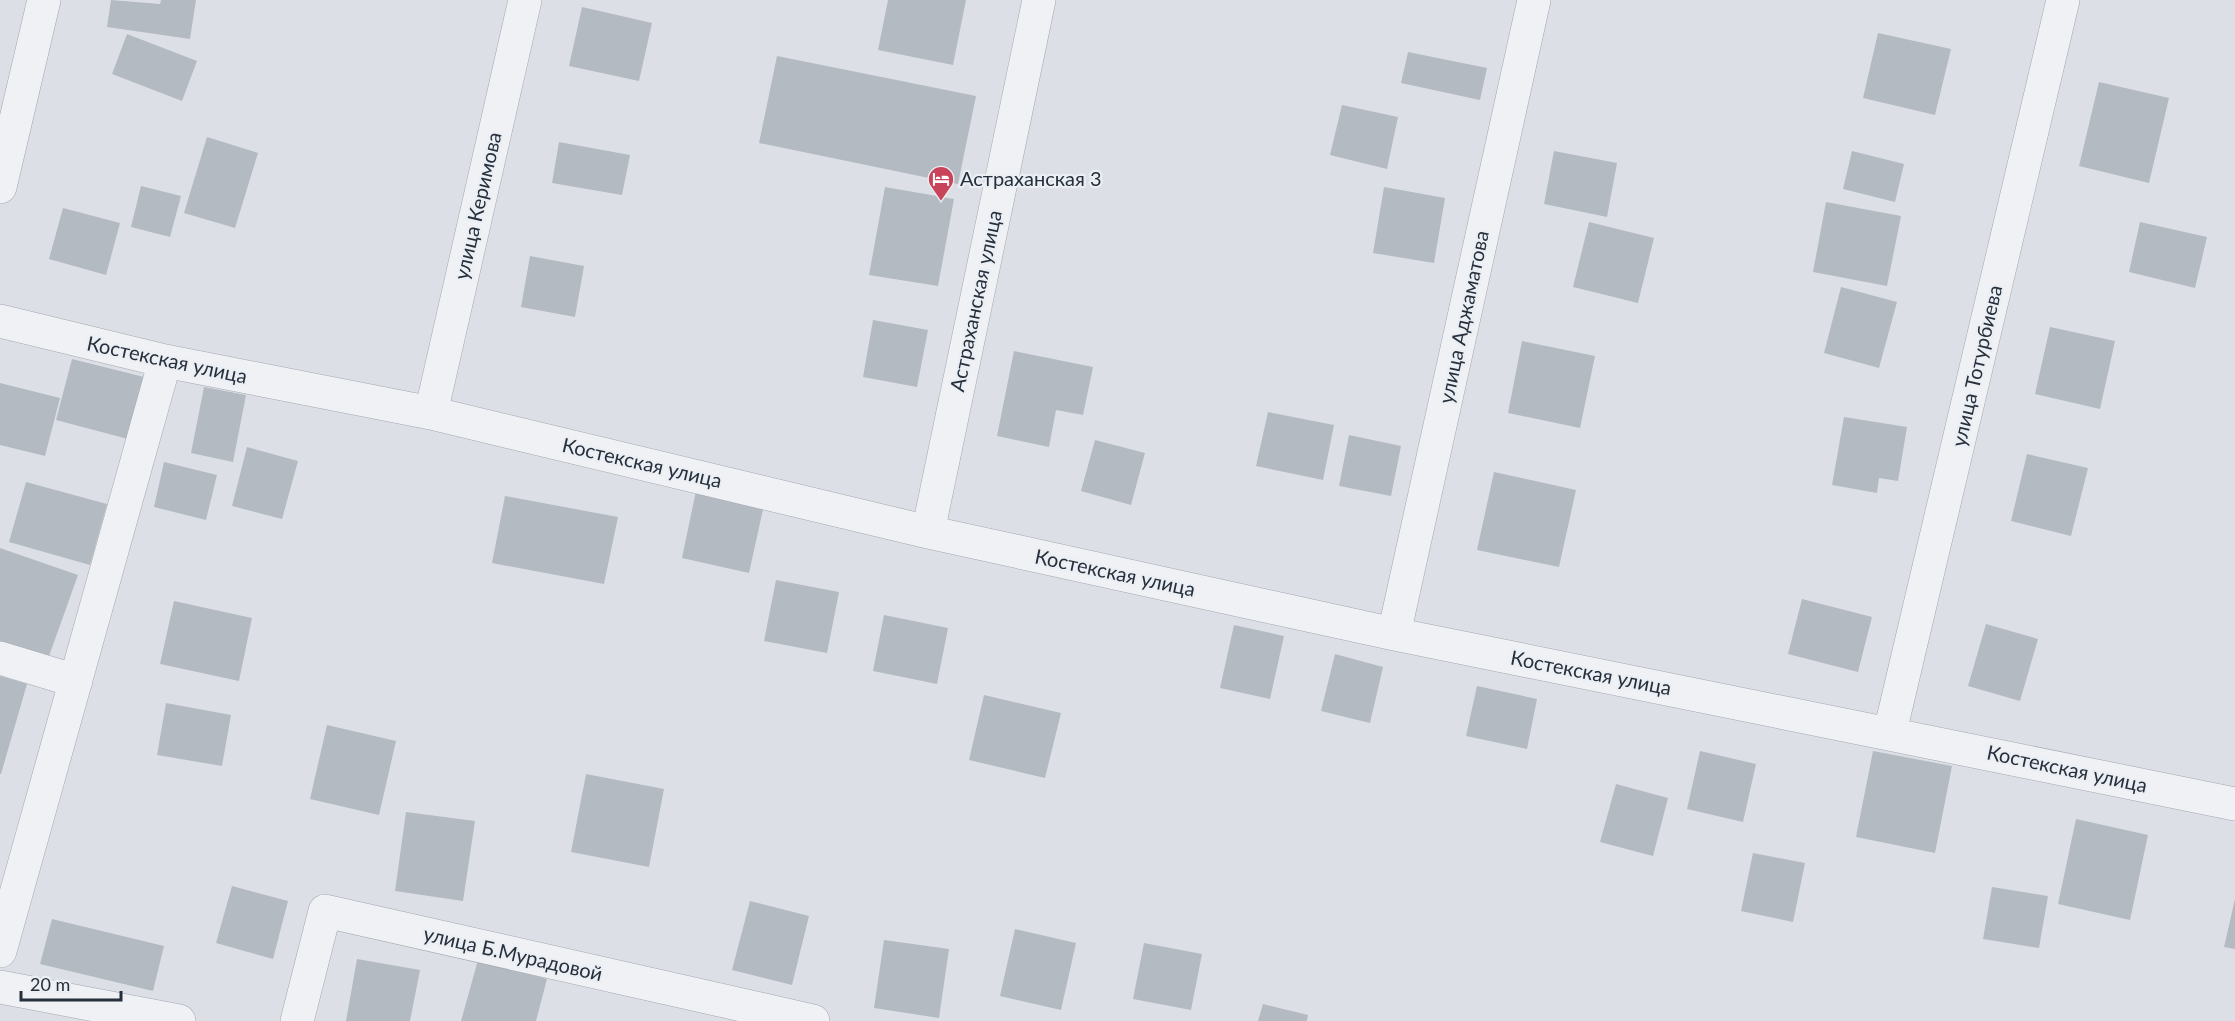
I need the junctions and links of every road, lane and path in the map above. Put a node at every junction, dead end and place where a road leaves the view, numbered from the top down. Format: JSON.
{"nodes":[{"id":1,"x":44,"y":0,"type":"edge"},
{"id":2,"x":525,"y":0,"type":"edge"},
{"id":3,"x":1039,"y":0,"type":"edge"},
{"id":4,"x":1534,"y":0,"type":"edge"},
{"id":5,"x":2063,"y":0,"type":"edge"},
{"id":6,"x":0,"y":187,"type":"edge"},
{"id":7,"x":0,"y":321,"type":"edge"},
{"id":8,"x":165,"y":361,"type":"junction"},
{"id":9,"x":431,"y":413,"type":"junction"},
{"id":10,"x":928,"y":532,"type":"junction"},
{"id":11,"x":1394,"y":634,"type":"junction"},
{"id":12,"x":0,"y":658,"type":"edge"},
{"id":13,"x":76,"y":681,"type":"junction"},
{"id":14,"x":1890,"y":732,"type":"junction"},
{"id":15,"x":2235,"y":804,"type":"edge"},
{"id":16,"x":0,"y":951,"type":"edge"},
{"id":17,"x":0,"y":987,"type":"edge"},
{"id":18,"x":179,"y":1021,"type":"edge"},
{"id":19,"x":297,"y":1021,"type":"edge"},
{"id":20,"x":813,"y":1021,"type":"edge"}],
"edges":[{"from":1,"to":6,"type":"street"},
{"from":2,"to":9,"type":"street","name":"улица Керимова"},
{"from":3,"to":10,"type":"street","name":"Астраханская улица"},
{"from":4,"to":11,"type":"street","name":"улица Аджаматова"},
{"from":5,"to":14,"type":"street","name":"улица Тотурбиева"},
{"from":7,"to":8,"type":"street","name":"Костекская улица"},
{"from":8,"to":9,"type":"street","name":"Костекская улица"},
{"from":8,"to":13,"type":"street"},
{"from":9,"to":10,"type":"street","name":"Костекская улица"},
{"from":10,"to":11,"type":"street","name":"Костекская улица"},
{"from":11,"to":14,"type":"street","name":"Костекская улица"},
{"from":12,"to":13,"type":"street"},
{"from":13,"to":16,"type":"street"},
{"from":14,"to":15,"type":"street","name":"Костекская улица"},
{"from":17,"to":18,"type":"street"},
{"from":19,"to":20,"type":"street","name":"улица Б.Мурадовой"}]}
